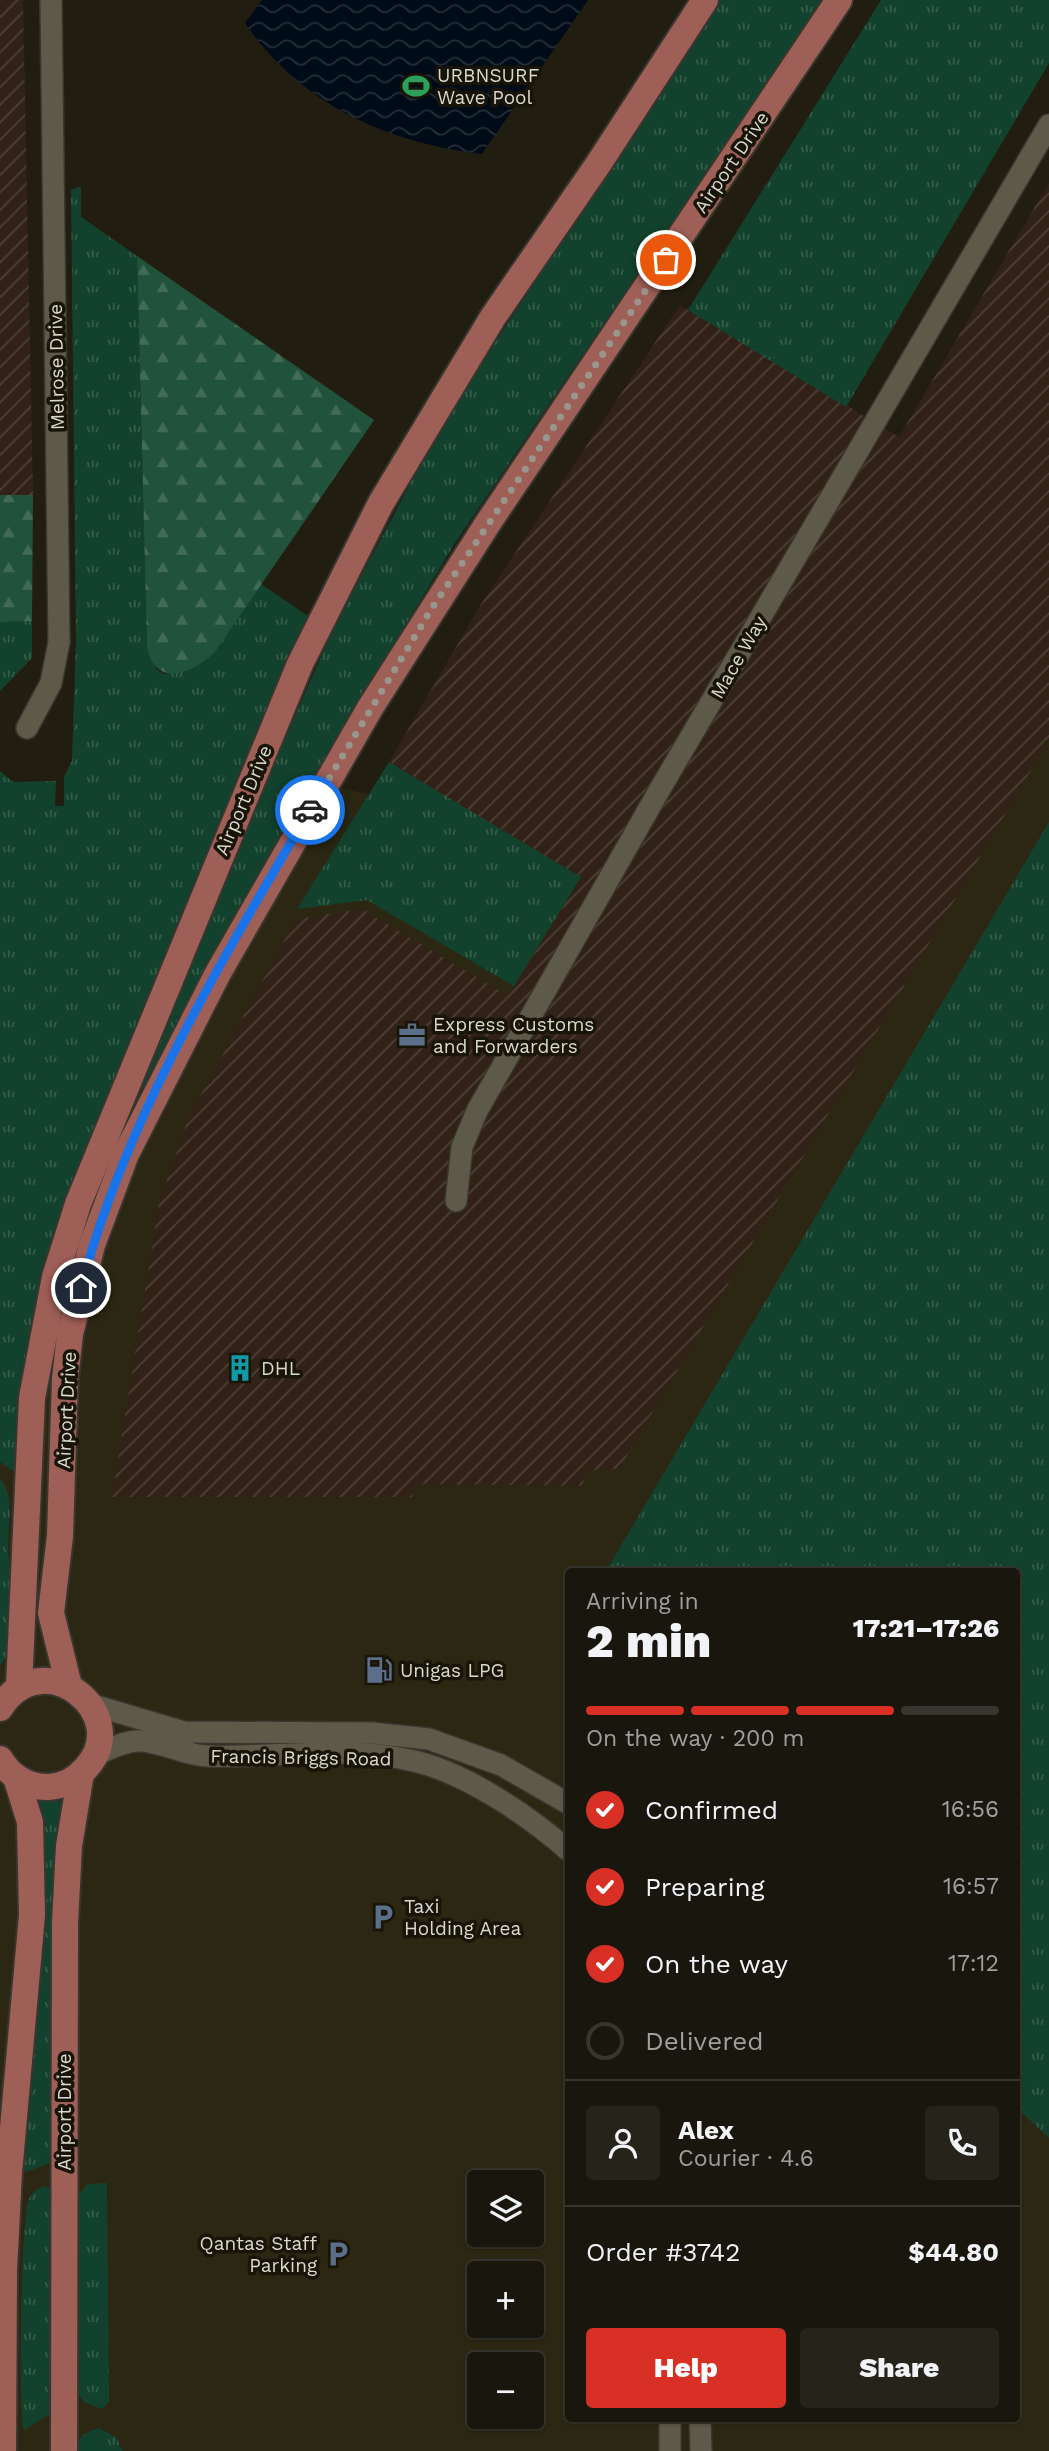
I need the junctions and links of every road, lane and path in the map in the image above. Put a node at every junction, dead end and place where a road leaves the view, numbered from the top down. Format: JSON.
{"nodes":[{"id":1,"x":51,"y":0,"type":"edge"},
{"id":2,"x":705,"y":0,"type":"edge"},
{"id":3,"x":839,"y":0,"type":"edge"},
{"id":4,"x":1049,"y":125,"type":"edge"},
{"id":5,"x":27,"y":728,"type":"dead end"},
{"id":6,"x":456,"y":1201,"type":"dead end"},
{"id":7,"x":69,"y":1686,"type":"junction"},
{"id":8,"x":8,"y":1695,"type":"edge"},
{"id":9,"x":90,"y":1704,"type":"junction"},
{"id":10,"x":88,"y":1764,"type":"junction"},
{"id":11,"x":8,"y":1768,"type":"edge"},
{"id":12,"x":565,"y":1802,"type":"edge"},
{"id":13,"x":565,"y":1848,"type":"edge"},
{"id":14,"x":670,"y":2422,"type":"edge"},
{"id":15,"x":700,"y":2422,"type":"edge"},
{"id":16,"x":3,"y":2451,"type":"edge"},
{"id":17,"x":64,"y":2451,"type":"edge"},
{"id":18,"x":670,"y":2451,"type":"edge"},
{"id":19,"x":701,"y":2451,"type":"edge"}],
"edges":[{"from":1,"to":5,"type":"street","name":"Melrose Drive"},
{"from":2,"to":8,"type":"main road","name":"Airport Drive"},
{"from":3,"to":7,"type":"main road","name":"Airport Drive"},
{"from":4,"to":6,"type":"street","name":"Mace Way"},
{"from":7,"to":8,"type":"main road"},
{"from":7,"to":9,"type":"main road"},
{"from":9,"to":10,"type":"main road","name":"Airport Drive"},
{"from":9,"to":12,"type":"street","name":"Francis Briggs Road"},
{"from":10,"to":11,"type":"main road"},
{"from":10,"to":13,"type":"street","name":"Francis Briggs Road"},
{"from":10,"to":17,"type":"main road","name":"Airport Drive"},
{"from":11,"to":16,"type":"main road"},
{"from":14,"to":18,"type":"street"},
{"from":15,"to":19,"type":"street"}]}
